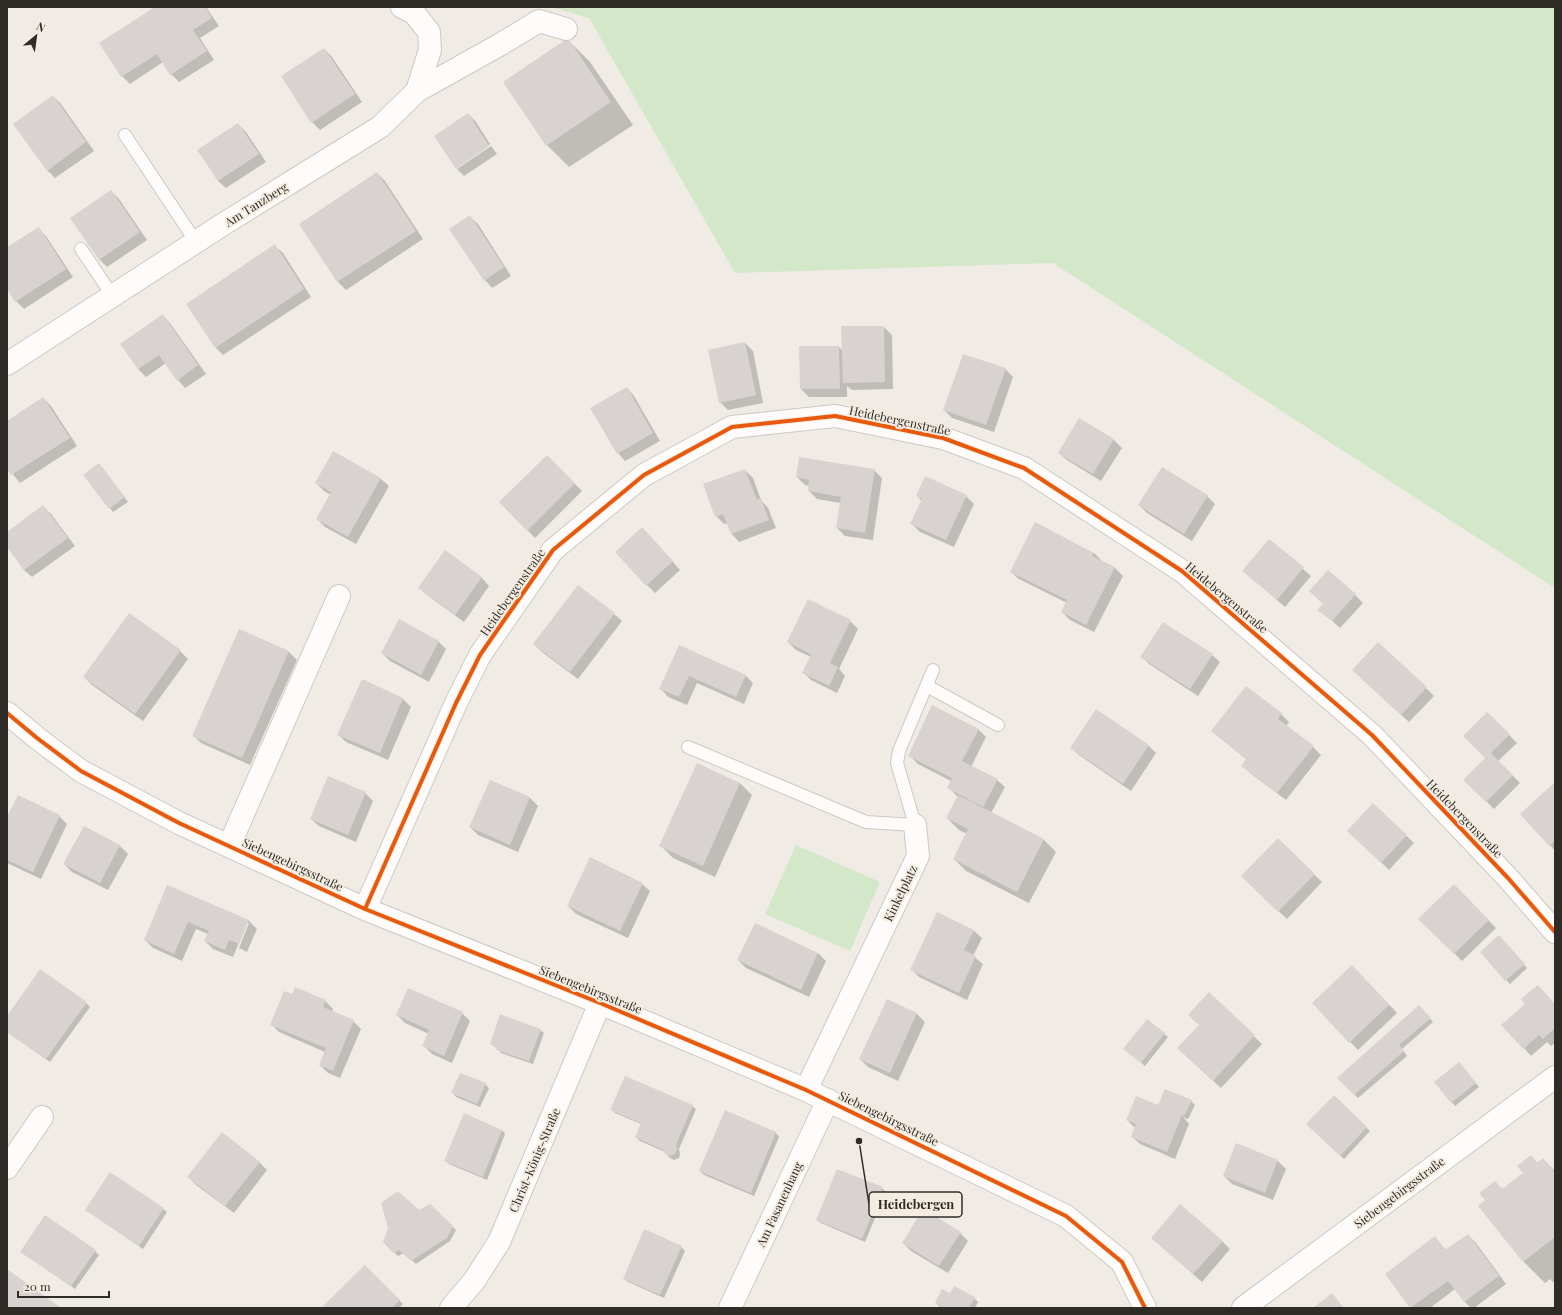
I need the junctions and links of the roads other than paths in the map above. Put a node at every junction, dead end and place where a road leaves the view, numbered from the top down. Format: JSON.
{"nodes":[{"id":1,"x":402,"y":7,"type":"edge"},
{"id":2,"x":566,"y":29,"type":"dead end"},
{"id":3,"x":417,"y":91,"type":"junction"},
{"id":4,"x":125,"y":135,"type":"dead end"},
{"id":5,"x":196,"y":242,"type":"junction"},
{"id":6,"x":81,"y":249,"type":"dead end"},
{"id":7,"x":112,"y":296,"type":"junction"},
{"id":8,"x":7,"y":364,"type":"edge"},
{"id":9,"x":339,"y":596,"type":"dead end"},
{"id":10,"x":933,"y":670,"type":"dead end"},
{"id":11,"x":927,"y":686,"type":"junction"},
{"id":12,"x":7,"y":713,"type":"edge"},
{"id":13,"x":998,"y":725,"type":"dead end"},
{"id":14,"x":688,"y":747,"type":"dead end"},
{"id":15,"x":915,"y":825,"type":"junction"},
{"id":16,"x":229,"y":846,"type":"junction"},
{"id":17,"x":365,"y":909,"type":"junction"},
{"id":18,"x":1555,"y":932,"type":"edge"},
{"id":19,"x":600,"y":1003,"type":"junction"},
{"id":20,"x":1555,"y":1077,"type":"edge"},
{"id":21,"x":806,"y":1090,"type":"junction"},
{"id":22,"x":828,"y":1100,"type":"junction"},
{"id":23,"x":42,"y":1118,"type":"dead end"},
{"id":24,"x":7,"y":1168,"type":"edge"},
{"id":25,"x":451,"y":1308,"type":"edge"},
{"id":26,"x":730,"y":1308,"type":"edge"},
{"id":27,"x":1145,"y":1308,"type":"edge"},
{"id":28,"x":1243,"y":1308,"type":"edge"}],
"edges":[{"from":1,"to":3,"type":"street","name":"Am Tanzberg"},
{"from":2,"to":3,"type":"street"},
{"from":3,"to":5,"type":"street","name":"Am Tanzberg"},
{"from":4,"to":5,"type":"lane"},
{"from":5,"to":7,"type":"street","name":"Am Tanzberg"},
{"from":6,"to":7,"type":"lane"},
{"from":7,"to":8,"type":"street","name":"Am Tanzberg"},
{"from":9,"to":16,"type":"street","name":"Siebengebirgsstraße"},
{"from":10,"to":11,"type":"lane"},
{"from":11,"to":13,"type":"lane"},
{"from":11,"to":15,"type":"lane"},
{"from":12,"to":16,"type":"street","name":"Siebengebirgsstraße"},
{"from":14,"to":15,"type":"lane"},
{"from":15,"to":21,"type":"street","name":"Kinkelplatz"},
{"from":16,"to":17,"type":"street","name":"Siebengebirgsstraße"},
{"from":17,"to":18,"type":"street","name":"Heidebergenstraße"},
{"from":17,"to":19,"type":"street","name":"Siebengebirgsstraße"},
{"from":19,"to":21,"type":"street","name":"Siebengebirgsstraße"},
{"from":19,"to":25,"type":"street","name":"Christ-König-Straße"},
{"from":20,"to":28,"type":"street","name":"Siebengebirgsstraße"},
{"from":21,"to":22,"type":"street","name":"Siebengebirgsstraße"},
{"from":22,"to":26,"type":"street","name":"Am Fasanenhang"},
{"from":22,"to":27,"type":"street","name":"Siebengebirgsstraße"},
{"from":23,"to":24,"type":"street"}]}
